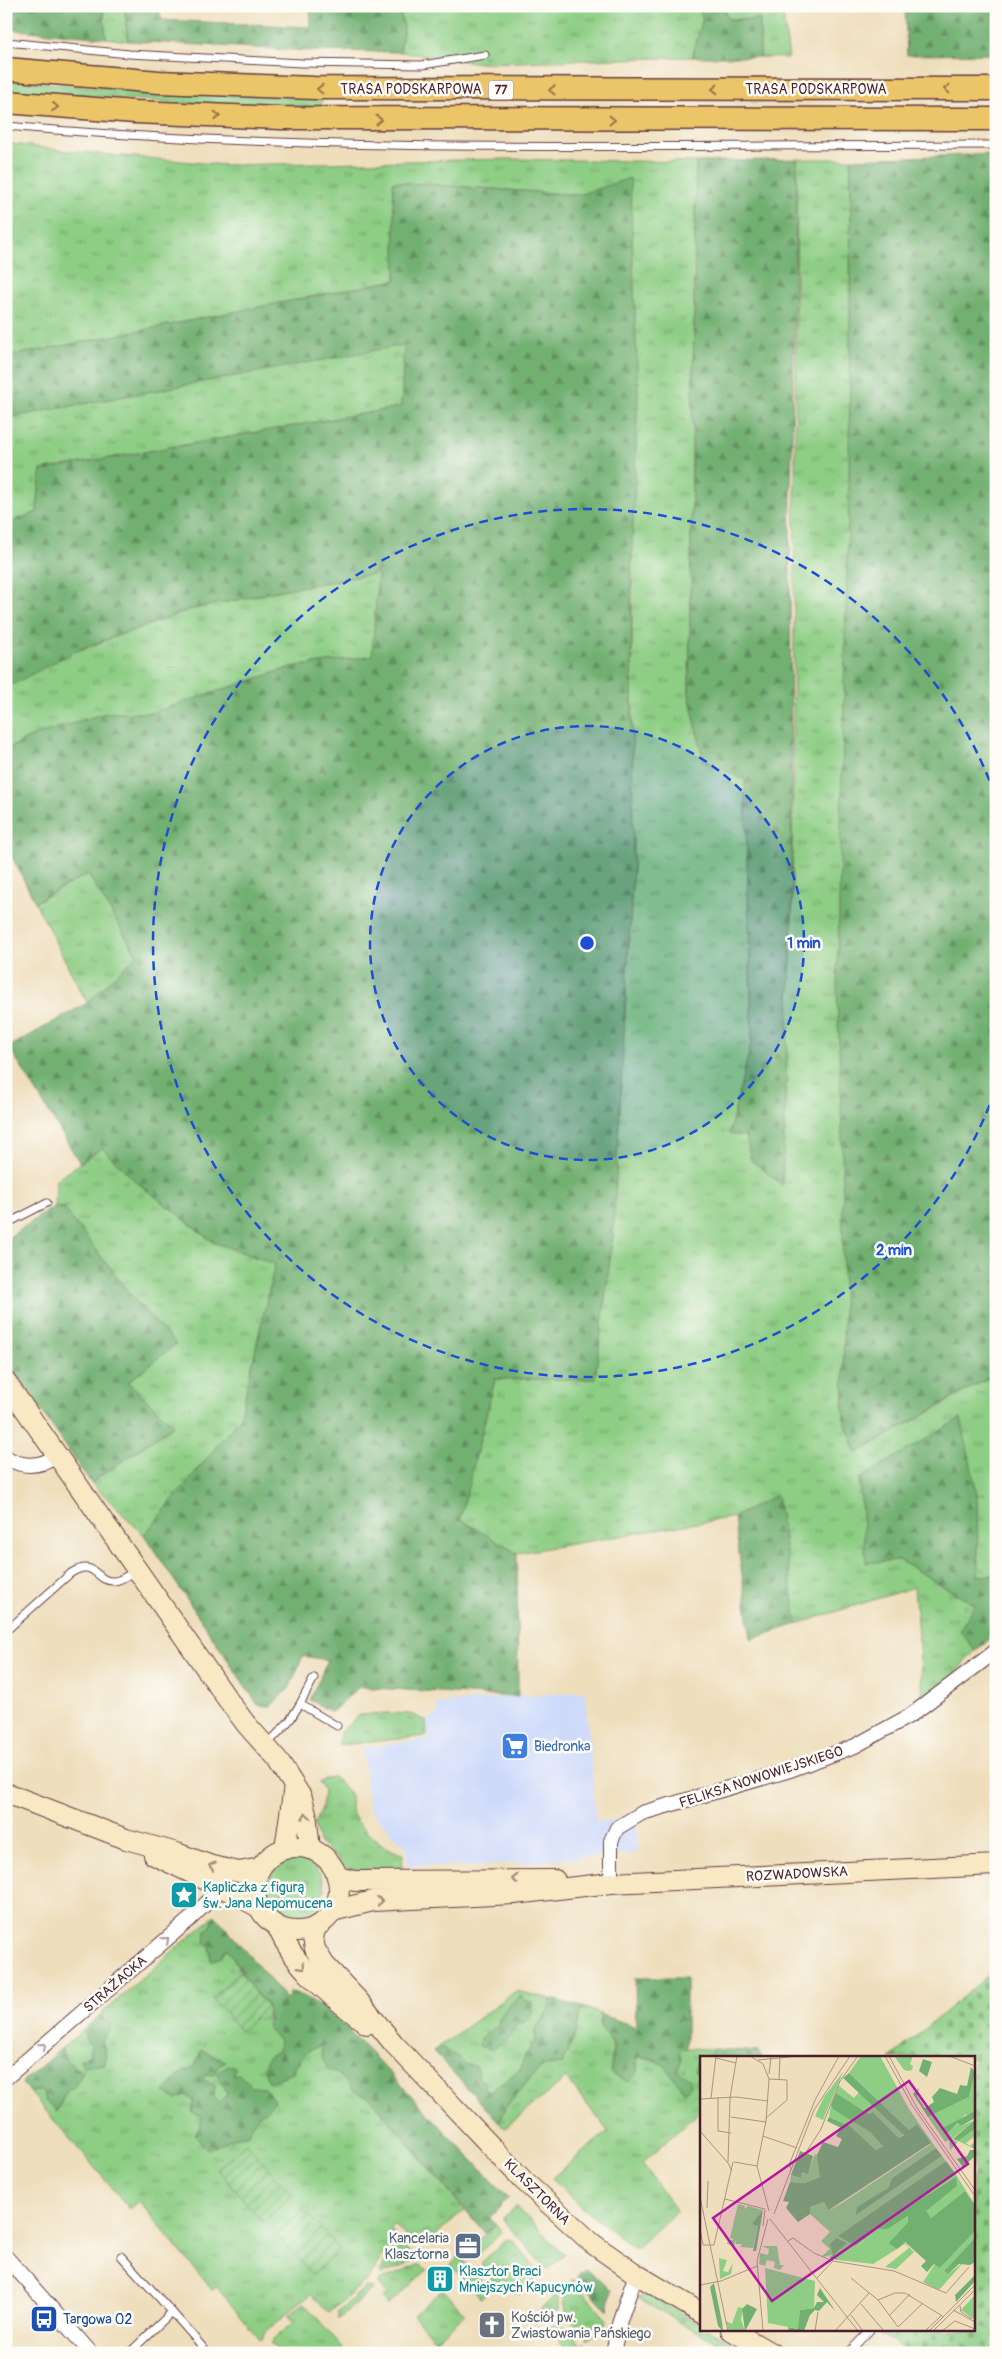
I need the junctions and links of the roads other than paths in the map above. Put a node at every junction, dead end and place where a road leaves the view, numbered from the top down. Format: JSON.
{"nodes":[{"id":1,"x":6,"y":42,"type":"edge"},
{"id":2,"x":485,"y":55,"type":"dead end"},
{"id":3,"x":6,"y":69,"type":"edge"},
{"id":4,"x":996,"y":89,"type":"edge"},
{"id":5,"x":6,"y":102,"type":"edge"},
{"id":6,"x":996,"y":119,"type":"edge"},
{"id":7,"x":6,"y":126,"type":"edge"},
{"id":8,"x":996,"y":145,"type":"edge"},
{"id":9,"x":47,"y":1203,"type":"dead end"},
{"id":10,"x":6,"y":1224,"type":"edge"},
{"id":11,"x":6,"y":1382,"type":"edge"},
{"id":12,"x":58,"y":1456,"type":"junction"},
{"id":13,"x":6,"y":1457,"type":"edge"},
{"id":14,"x":137,"y":1570,"type":"junction"},
{"id":15,"x":6,"y":1631,"type":"edge"},
{"id":16,"x":996,"y":1651,"type":"edge"},
{"id":17,"x":314,"y":1678,"type":"dead end"},
{"id":18,"x":300,"y":1704,"type":"junction"},
{"id":19,"x":337,"y":1726,"type":"dead end"},
{"id":20,"x":266,"y":1747,"type":"junction"},
{"id":21,"x":294,"y":1786,"type":"junction"},
{"id":22,"x":6,"y":1793,"type":"edge"},
{"id":23,"x":126,"y":1839,"type":"junction"},
{"id":24,"x":285,"y":1848,"type":"junction"},
{"id":25,"x":310,"y":1849,"type":"junction"},
{"id":26,"x":996,"y":1865,"type":"edge"},
{"id":27,"x":260,"y":1868,"type":"junction"},
{"id":28,"x":337,"y":1877,"type":"junction"},
{"id":29,"x":605,"y":1883,"type":"junction"},
{"id":30,"x":222,"y":1888,"type":"junction"},
{"id":31,"x":260,"y":1908,"type":"junction"},
{"id":32,"x":332,"y":1911,"type":"junction"},
{"id":33,"x":277,"y":1926,"type":"junction"},
{"id":34,"x":316,"y":1926,"type":"junction"},
{"id":35,"x":394,"y":2044,"type":"junction"},
{"id":36,"x":6,"y":2078,"type":"edge"},
{"id":37,"x":120,"y":2256,"type":"dead end"},
{"id":38,"x":6,"y":2257,"type":"edge"},
{"id":39,"x":636,"y":2274,"type":"junction"},
{"id":40,"x":172,"y":2312,"type":"junction"},
{"id":41,"x":700,"y":2312,"type":"edge"},
{"id":42,"x":734,"y":2332,"type":"edge"},
{"id":43,"x":868,"y":2332,"type":"edge"},
{"id":44,"x":91,"y":2353,"type":"edge"},
{"id":45,"x":129,"y":2353,"type":"edge"},
{"id":46,"x":208,"y":2353,"type":"edge"},
{"id":47,"x":612,"y":2353,"type":"edge"},
{"id":48,"x":771,"y":2353,"type":"edge"},
{"id":49,"x":848,"y":2353,"type":"edge"}],
"edges":[{"from":1,"to":2,"type":"lane"},
{"from":4,"to":3,"type":"main road","name":"TRASA PODSKARPOWA","number":"77","one_way":true},
{"from":5,"to":6,"type":"main road","number":"77","one_way":true},
{"from":7,"to":8,"type":"lane"},
{"from":9,"to":10,"type":"lane"},
{"from":11,"to":12,"type":"street"},
{"from":12,"to":13,"type":"street"},
{"from":12,"to":14,"type":"street"},
{"from":14,"to":15,"type":"lane"},
{"from":14,"to":20,"type":"street"},
{"from":16,"to":29,"type":"street","name":"FELIKSA NOWOWIEJSKIEGO"},
{"from":17,"to":18,"type":"lane"},
{"from":18,"to":19,"type":"lane"},
{"from":18,"to":20,"type":"lane"},
{"from":20,"to":21,"type":"street"},
{"from":21,"to":24,"type":"street"},
{"from":25,"to":21,"type":"street","one_way":true},
{"from":22,"to":23,"type":"street"},
{"from":27,"to":23,"type":"street","one_way":true},
{"from":23,"to":30,"type":"street"},
{"from":24,"to":25,"type":"street"},
{"from":24,"to":27,"type":"street"},
{"from":25,"to":28,"type":"street"},
{"from":26,"to":29,"type":"street","name":"ROZWADOWSKA"},
{"from":27,"to":31,"type":"street"},
{"from":29,"to":28,"type":"street","name":"ROZWADOWSKA","one_way":true},
{"from":28,"to":32,"type":"street"},
{"from":32,"to":29,"type":"street","name":"ROZWADOWSKA","one_way":true},
{"from":30,"to":31,"type":"street"},
{"from":36,"to":30,"type":"street","name":"STRAŻACKA","one_way":true},
{"from":31,"to":33,"type":"street"},
{"from":32,"to":34,"type":"street"},
{"from":33,"to":34,"type":"street"},
{"from":33,"to":35,"type":"street","name":"KLASZTORNA","one_way":true},
{"from":34,"to":35,"type":"street","name":"KLASZTORNA"},
{"from":35,"to":39,"type":"street","name":"KLASZTORNA"},
{"from":37,"to":40,"type":"lane"},
{"from":38,"to":44,"type":"street"},
{"from":39,"to":41,"type":"street","name":"KLASZTORNA"},
{"from":39,"to":47,"type":"street"},
{"from":40,"to":45,"type":"lane"},
{"from":40,"to":46,"type":"lane"},
{"from":42,"to":48,"type":"street"},
{"from":43,"to":49,"type":"lane"}]}
